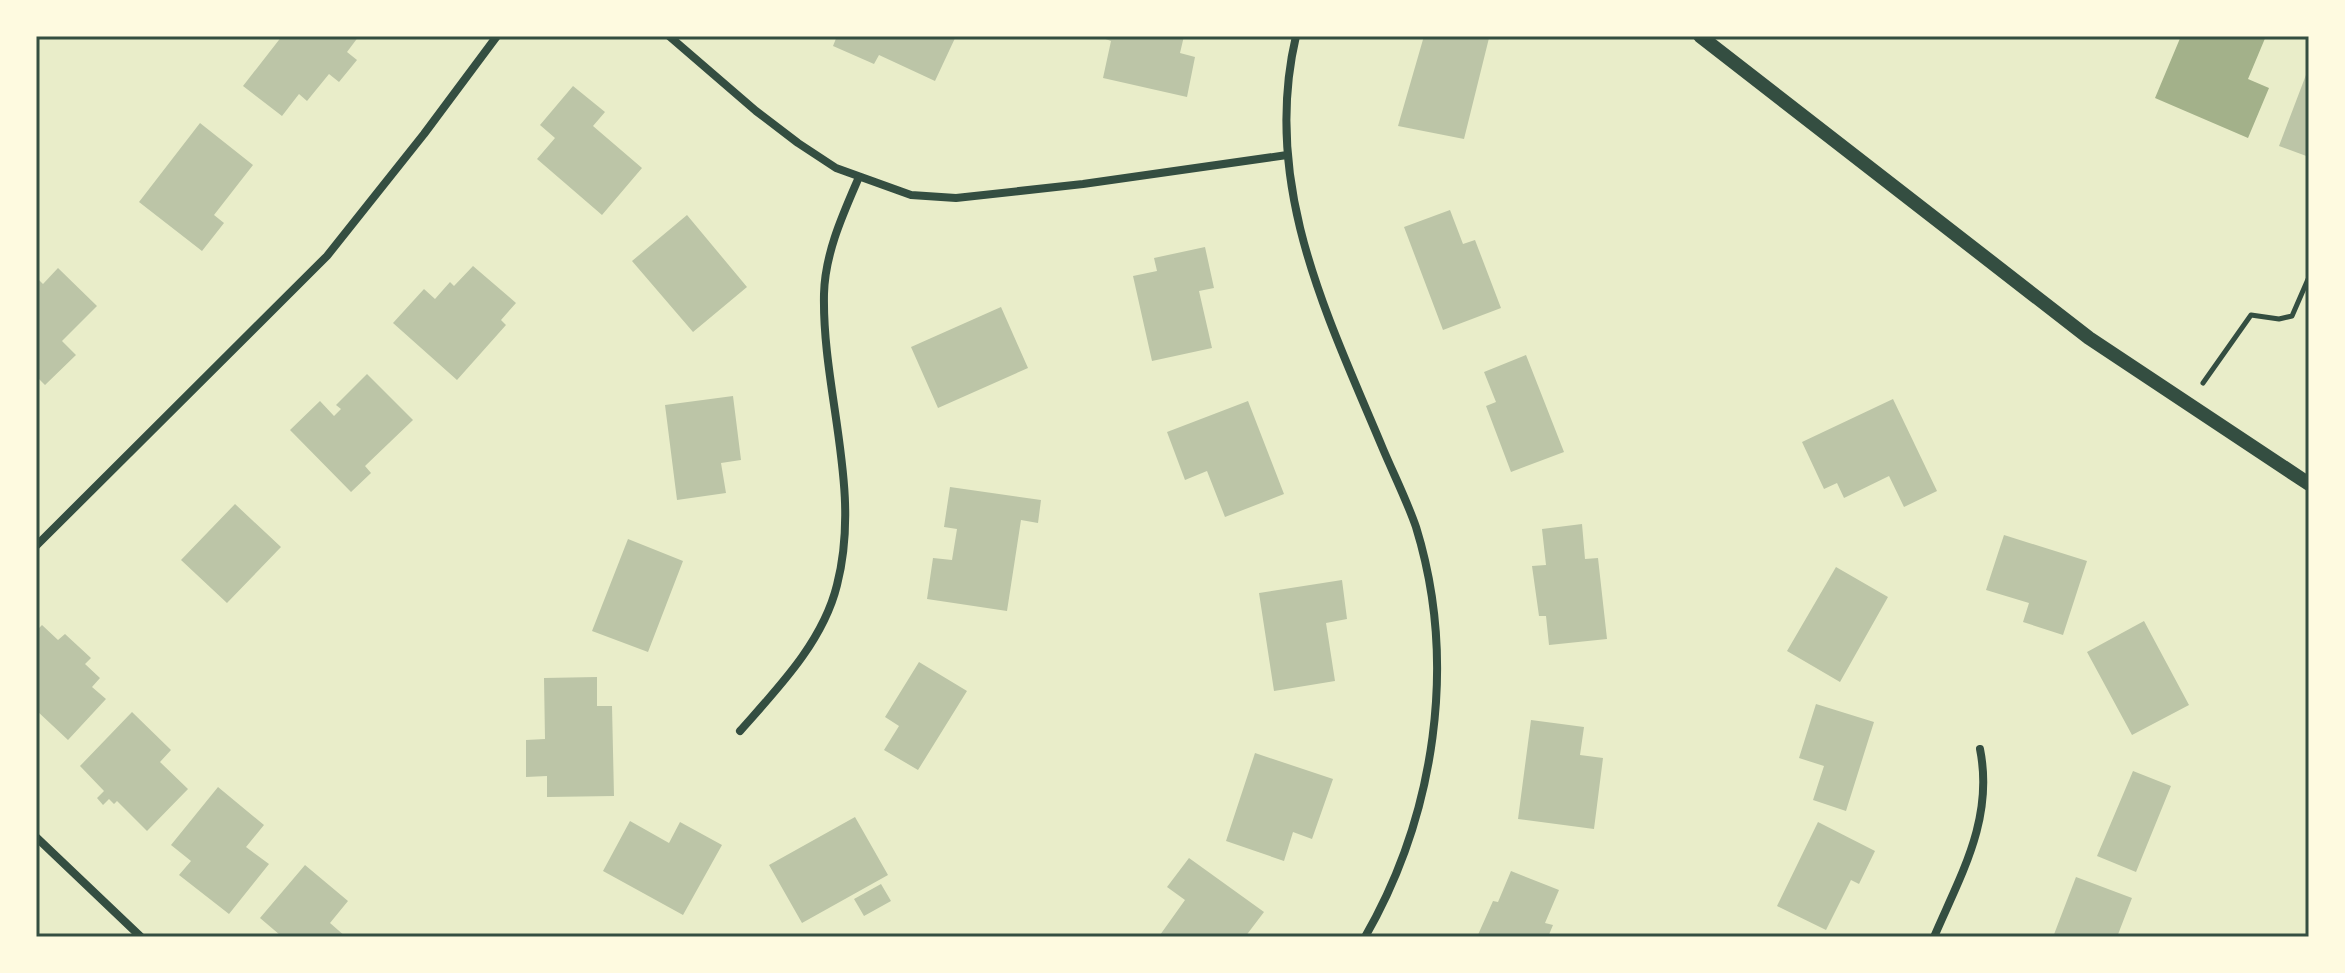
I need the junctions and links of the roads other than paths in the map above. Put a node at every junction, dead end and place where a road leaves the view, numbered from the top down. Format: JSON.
{"nodes":[{"id":1,"x":497,"y":36,"type":"edge"},
{"id":2,"x":669,"y":36,"type":"edge"},
{"id":3,"x":1296,"y":36,"type":"edge"},
{"id":4,"x":1700,"y":36,"type":"edge"},
{"id":5,"x":1287,"y":155,"type":"junction"},
{"id":6,"x":859,"y":177,"type":"junction"},
{"id":7,"x":2309,"y":484,"type":"edge"},
{"id":8,"x":36,"y":546,"type":"edge"},
{"id":9,"x":740,"y":731,"type":"dead end"},
{"id":10,"x":1980,"y":749,"type":"dead end"},
{"id":11,"x":36,"y":837,"type":"edge"},
{"id":12,"x":141,"y":937,"type":"edge"},
{"id":13,"x":1365,"y":937,"type":"edge"},
{"id":14,"x":1934,"y":937,"type":"edge"}],
"edges":[{"from":1,"to":8,"type":"street"},
{"from":2,"to":6,"type":"street"},
{"from":3,"to":5,"type":"street"},
{"from":4,"to":7,"type":"street"},
{"from":5,"to":6,"type":"street"},
{"from":5,"to":13,"type":"street"},
{"from":6,"to":9,"type":"street"},
{"from":10,"to":14,"type":"street"},
{"from":11,"to":12,"type":"street"}]}
